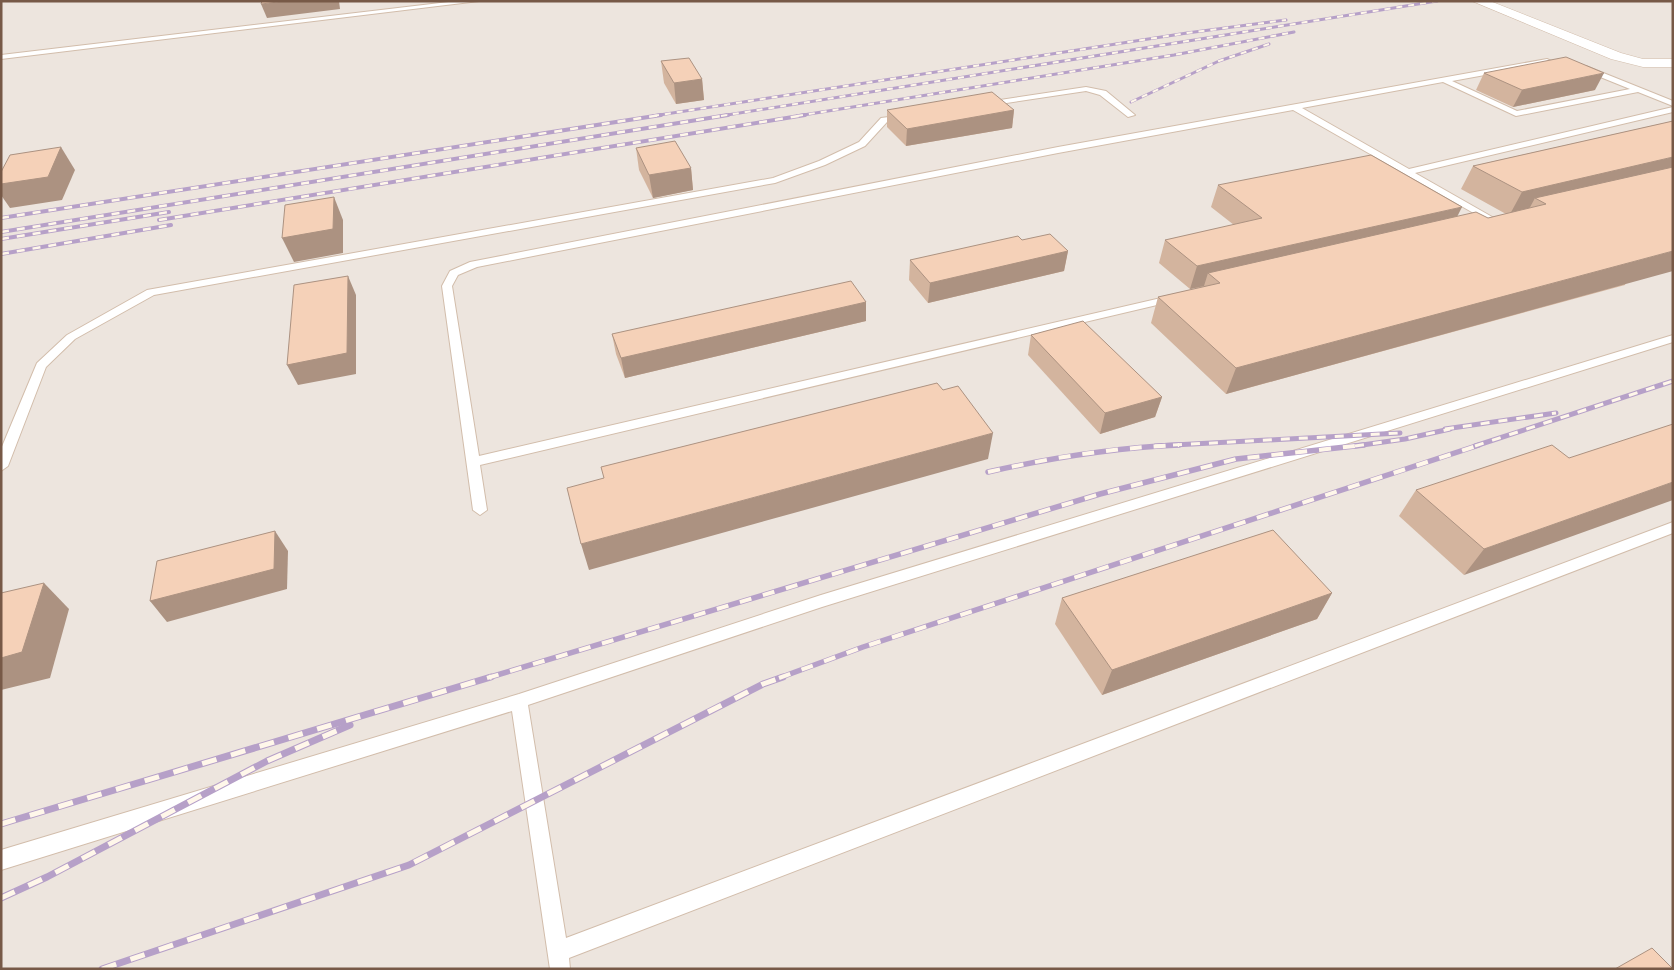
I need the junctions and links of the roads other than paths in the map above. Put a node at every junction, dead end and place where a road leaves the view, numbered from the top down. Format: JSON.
{"nodes":[{"id":1,"x":476,"y":1,"type":"edge"},
{"id":2,"x":1478,"y":1,"type":"edge"},
{"id":3,"x":1,"y":57,"type":"edge"},
{"id":4,"x":1555,"y":62,"type":"edge"},
{"id":5,"x":1673,"y":63,"type":"edge"},
{"id":6,"x":1576,"y":66,"type":"edge"},
{"id":7,"x":1444,"y":80,"type":"junction"},
{"id":8,"x":1637,"y":90,"type":"junction"},
{"id":9,"x":1673,"y":104,"type":"edge"},
{"id":10,"x":980,"y":105,"type":"edge"},
{"id":11,"x":1294,"y":107,"type":"junction"},
{"id":12,"x":1673,"y":110,"type":"edge"},
{"id":13,"x":1130,"y":115,"type":"dead end"},
{"id":14,"x":912,"y":116,"type":"edge"},
{"id":15,"x":1407,"y":172,"type":"junction"},
{"id":16,"x":1476,"y":228,"type":"edge"},
{"id":17,"x":1184,"y":296,"type":"edge"},
{"id":18,"x":1673,"y":338,"type":"edge"},
{"id":19,"x":473,"y":462,"type":"junction"},
{"id":20,"x":1,"y":466,"type":"edge"},
{"id":21,"x":480,"y":510,"type":"dead end"},
{"id":22,"x":1673,"y":527,"type":"edge"},
{"id":23,"x":519,"y":701,"type":"junction"},
{"id":24,"x":1,"y":860,"type":"edge"},
{"id":25,"x":558,"y":960,"type":"edge"}],
"edges":[{"from":1,"to":3,"type":"lane"},
{"from":2,"to":5,"type":"street"},
{"from":4,"to":7,"type":"lane"},
{"from":6,"to":8,"type":"lane"},
{"from":7,"to":8,"type":"lane"},
{"from":7,"to":11,"type":"lane"},
{"from":8,"to":9,"type":"lane"},
{"from":10,"to":13,"type":"lane"},
{"from":11,"to":15,"type":"lane"},
{"from":11,"to":19,"type":"lane"},
{"from":12,"to":15,"type":"lane"},
{"from":14,"to":20,"type":"lane"},
{"from":15,"to":16,"type":"lane"},
{"from":17,"to":19,"type":"lane"},
{"from":18,"to":23,"type":"lane"},
{"from":19,"to":21,"type":"lane"},
{"from":22,"to":25,"type":"lane"},
{"from":23,"to":24,"type":"lane"},
{"from":23,"to":25,"type":"lane"}]}
